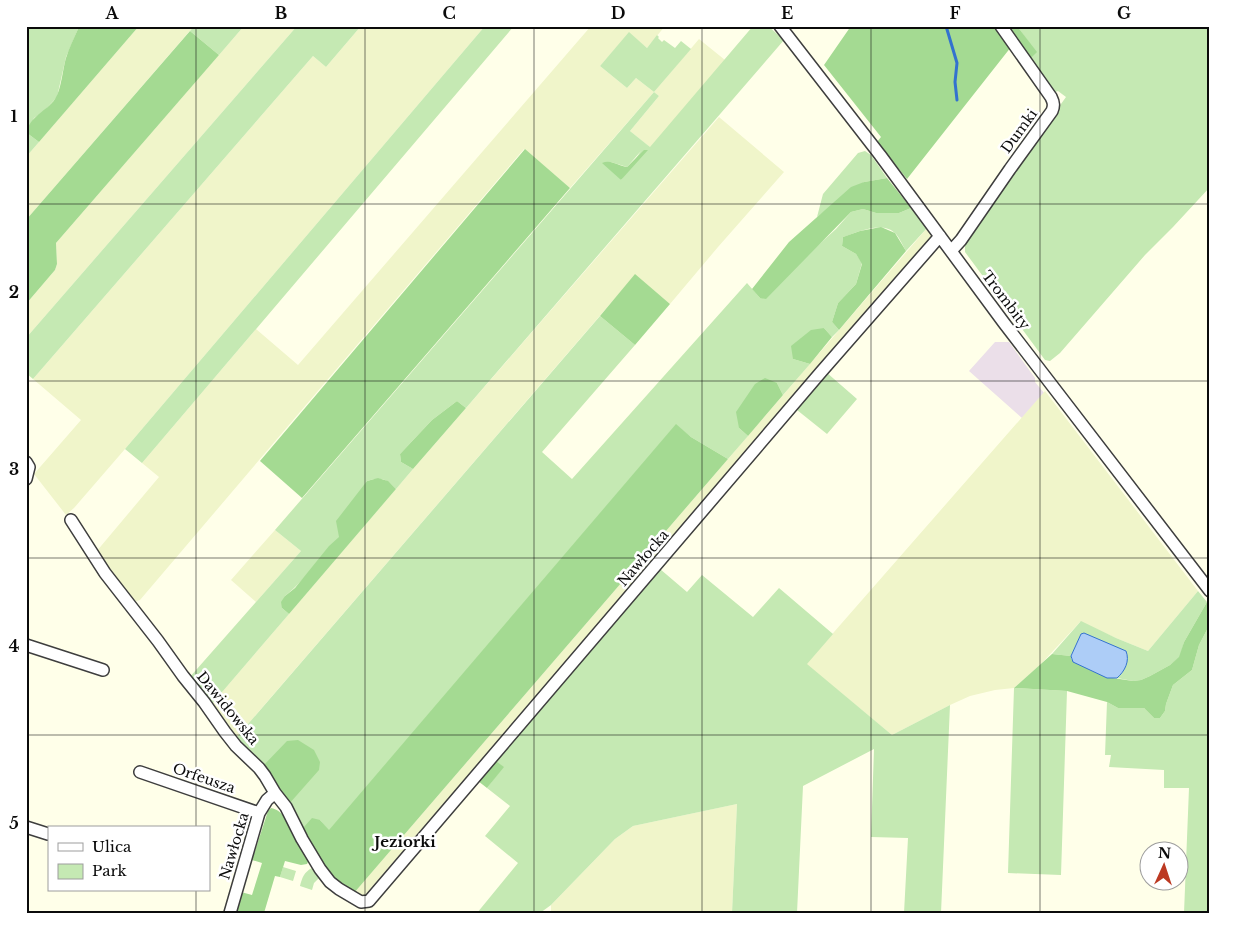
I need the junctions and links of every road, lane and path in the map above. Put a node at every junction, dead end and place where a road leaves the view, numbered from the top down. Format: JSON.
{"nodes":[{"id":1,"x":780,"y":26,"type":"edge"},
{"id":2,"x":1001,"y":26,"type":"edge"},
{"id":3,"x":940,"y":236,"type":"junction"},
{"id":4,"x":951,"y":251,"type":"junction"},
{"id":5,"x":28,"y":464,"type":"edge"},
{"id":6,"x":26,"y":479,"type":"edge"},
{"id":7,"x":71,"y":520,"type":"dead end"},
{"id":8,"x":1210,"y":591,"type":"edge"},
{"id":9,"x":26,"y":645,"type":"edge"},
{"id":10,"x":103,"y":670,"type":"dead end"},
{"id":11,"x":140,"y":772,"type":"dead end"},
{"id":12,"x":275,"y":793,"type":"junction"},
{"id":13,"x":259,"y":813,"type":"junction"},
{"id":14,"x":26,"y":827,"type":"edge"},
{"id":15,"x":48,"y":834,"type":"edge"},
{"id":16,"x":369,"y":900,"type":"joint"},
{"id":17,"x":230,"y":913,"type":"edge"}],
"edges":[{"from":1,"to":3,"type":"street","name":"Trombity"},
{"from":2,"to":4,"type":"street","name":"Dumki"},
{"from":3,"to":4,"type":"street","name":"Trombity"},
{"from":3,"to":16,"type":"street","name":"Nawłocka"},
{"from":4,"to":8,"type":"street","name":"Trombity"},
{"from":5,"to":6,"type":"street"},
{"from":7,"to":12,"type":"street","name":"Dawidowska"},
{"from":9,"to":10,"type":"street"},
{"from":11,"to":13,"type":"street","name":"Orfeusza"},
{"from":12,"to":13,"type":"street","name":"Nawłocka"},
{"from":12,"to":16,"type":"street","name":"Dawidowska"},
{"from":13,"to":17,"type":"street","name":"Nawłocka"},
{"from":14,"to":15,"type":"street"}]}
